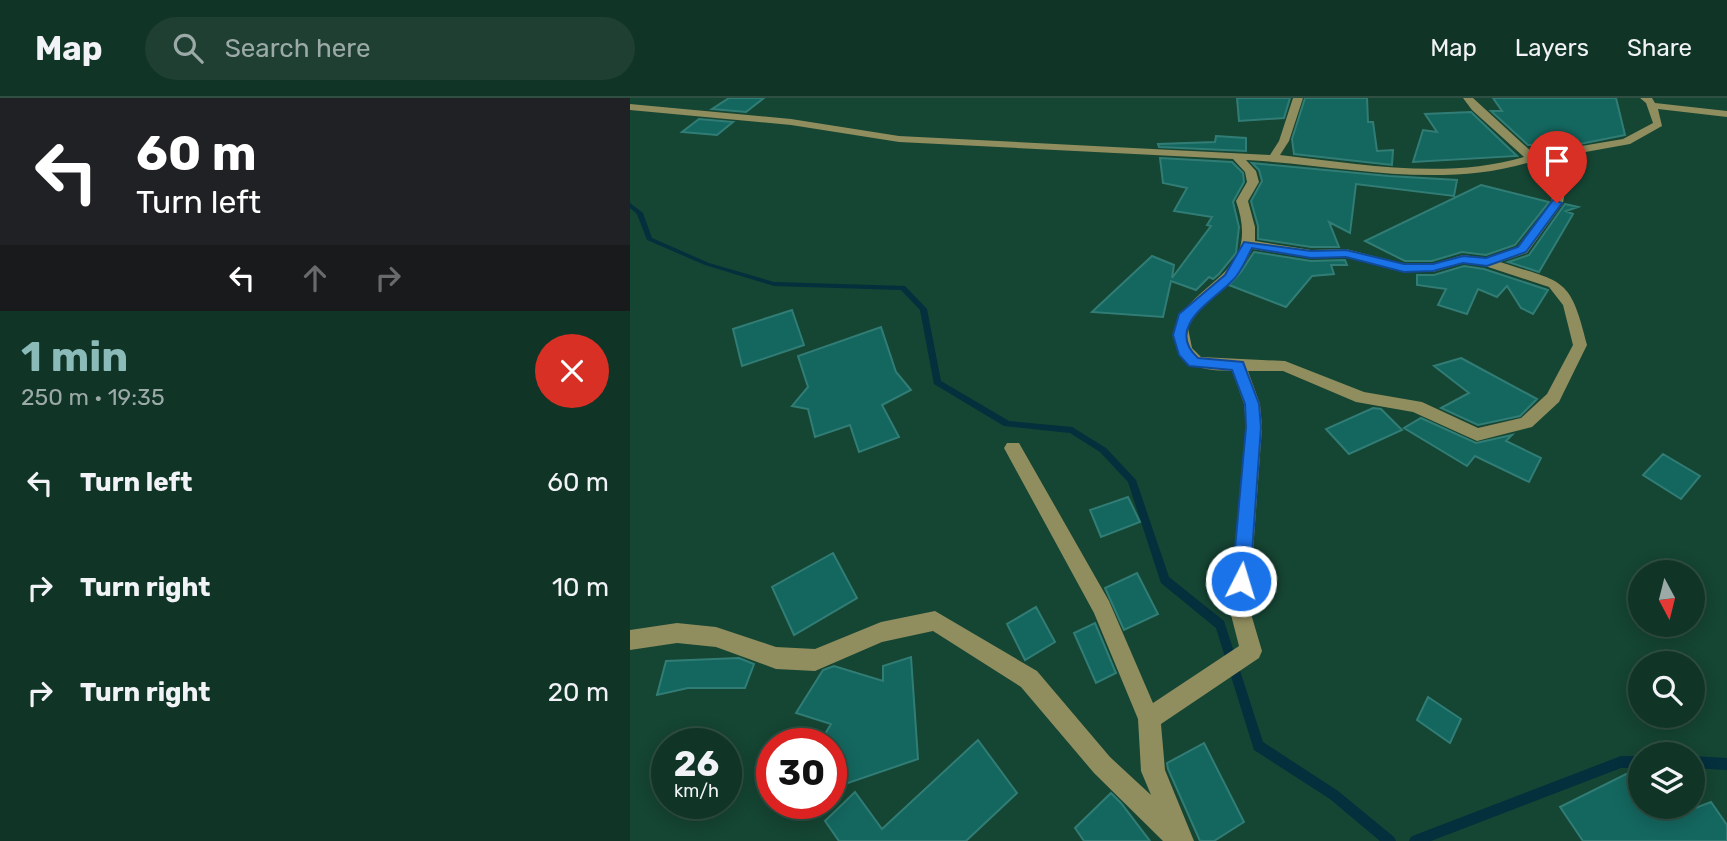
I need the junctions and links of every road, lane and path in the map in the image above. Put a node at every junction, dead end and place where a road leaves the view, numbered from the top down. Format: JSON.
{"nodes":[{"id":1,"x":1298,"y":98,"type":"edge"},
{"id":2,"x":1468,"y":98,"type":"edge"},
{"id":3,"x":1648,"y":101,"type":"edge"},
{"id":4,"x":630,"y":107,"type":"edge"},
{"id":5,"x":1727,"y":114,"type":"edge"},
{"id":6,"x":1237,"y":157,"type":"junction"},
{"id":7,"x":1273,"y":158,"type":"junction"},
{"id":8,"x":1532,"y":158,"type":"junction"},
{"id":9,"x":1248,"y":244,"type":"junction"},
{"id":10,"x":1487,"y":262,"type":"junction"},
{"id":11,"x":1238,"y":366,"type":"junction"},
{"id":12,"x":1013,"y":449,"type":"dead end"},
{"id":13,"x":630,"y":640,"type":"edge"},
{"id":14,"x":1149,"y":719,"type":"junction"},
{"id":15,"x":1182,"y":841,"type":"edge"}],
"edges":[{"from":1,"to":7,"type":"street"},
{"from":2,"to":8,"type":"street"},
{"from":3,"to":5,"type":"street"},
{"from":3,"to":8,"type":"street"},
{"from":4,"to":6,"type":"street"},
{"from":6,"to":7,"type":"street"},
{"from":6,"to":9,"type":"street"},
{"from":7,"to":8,"type":"street"},
{"from":8,"to":10,"type":"street"},
{"from":9,"to":10,"type":"street"},
{"from":9,"to":11,"type":"street"},
{"from":10,"to":11,"type":"street"},
{"from":11,"to":14,"type":"street"},
{"from":12,"to":14,"type":"street"},
{"from":13,"to":15,"type":"street"},
{"from":14,"to":15,"type":"street"}]}
